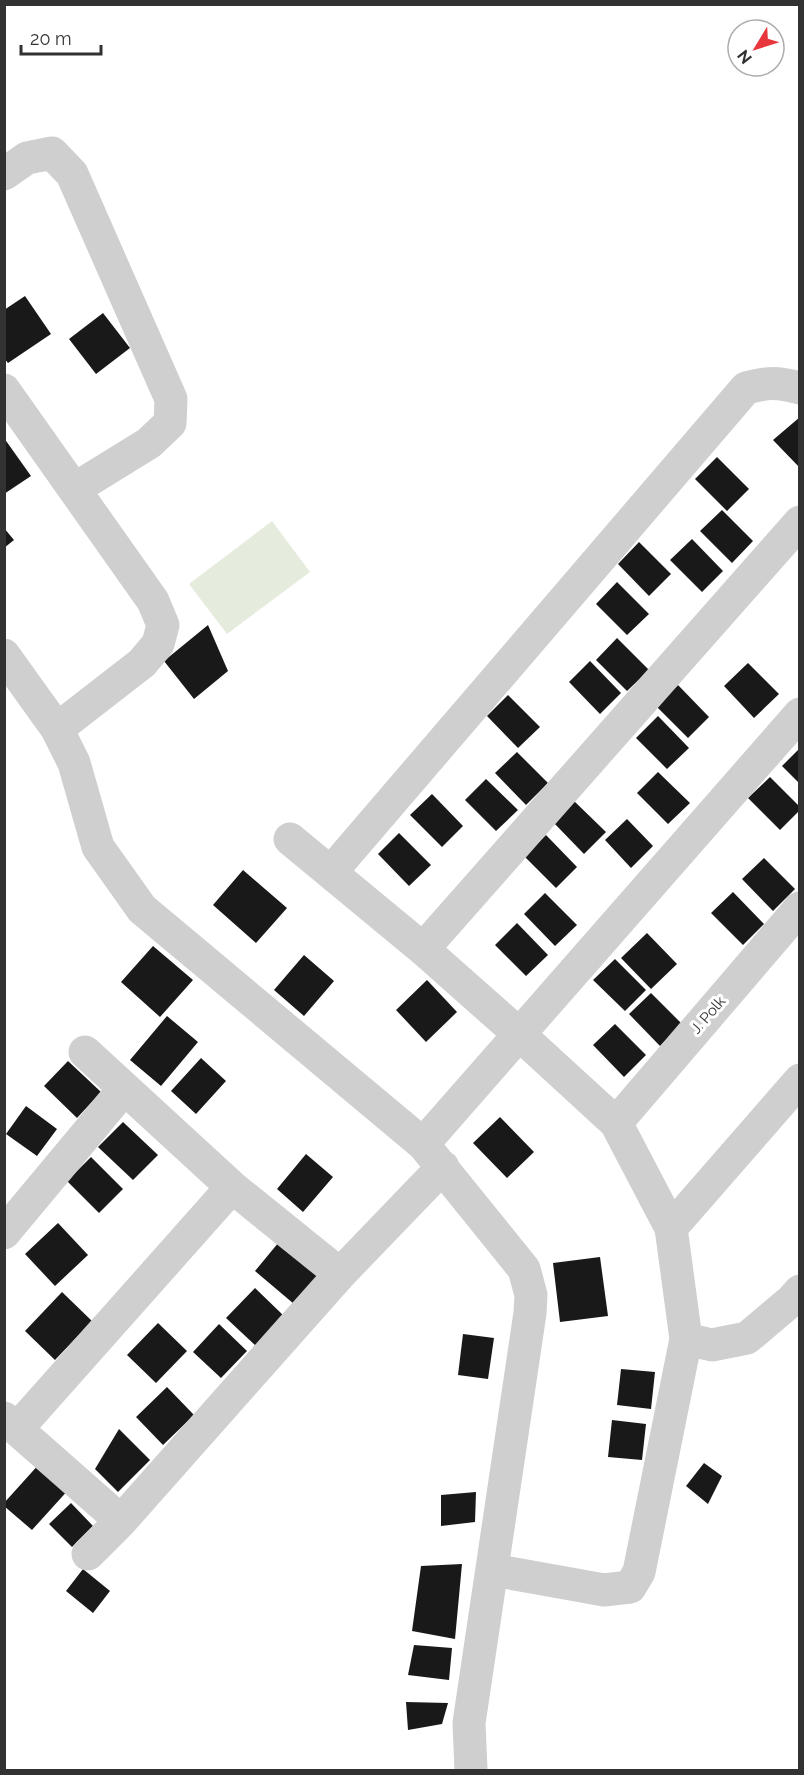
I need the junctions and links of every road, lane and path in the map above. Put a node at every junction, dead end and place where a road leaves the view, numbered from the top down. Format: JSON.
{"nodes":[{"id":1,"x":4,"y":174,"type":"edge"},
{"id":2,"x":800,"y":388,"type":"edge"},
{"id":3,"x":4,"y":390,"type":"edge"},
{"id":4,"x":76,"y":488,"type":"junction"},
{"id":5,"x":800,"y":522,"type":"edge"},
{"id":6,"x":4,"y":655,"type":"edge"},
{"id":7,"x":800,"y":714,"type":"edge"},
{"id":8,"x":57,"y":729,"type":"junction"},
{"id":9,"x":290,"y":839,"type":"dead end"},
{"id":10,"x":331,"y":872,"type":"junction"},
{"id":11,"x":800,"y":908,"type":"edge"},
{"id":12,"x":423,"y":949,"type":"junction"},
{"id":13,"x":520,"y":1035,"type":"junction"},
{"id":14,"x":85,"y":1052,"type":"dead end"},
{"id":15,"x":800,"y":1080,"type":"edge"},
{"id":16,"x":124,"y":1089,"type":"junction"},
{"id":17,"x":616,"y":1123,"type":"junction"},
{"id":18,"x":433,"y":1155,"type":"junction"},
{"id":19,"x":232,"y":1187,"type":"junction"},
{"id":20,"x":671,"y":1228,"type":"junction"},
{"id":21,"x":4,"y":1233,"type":"edge"},
{"id":22,"x":340,"y":1274,"type":"junction"},
{"id":23,"x":800,"y":1291,"type":"edge"},
{"id":24,"x":686,"y":1339,"type":"junction"},
{"id":25,"x":11,"y":1424,"type":"edge"},
{"id":26,"x":121,"y":1521,"type":"junction"},
{"id":27,"x":88,"y":1554,"type":"dead end"},
{"id":28,"x":493,"y":1570,"type":"junction"},
{"id":29,"x":471,"y":1770,"type":"edge"}],
"edges":[{"from":1,"to":4,"type":"street"},
{"from":2,"to":10,"type":"street"},
{"from":3,"to":4,"type":"street"},
{"from":4,"to":8,"type":"street"},
{"from":5,"to":12,"type":"street"},
{"from":6,"to":8,"type":"street"},
{"from":7,"to":13,"type":"street"},
{"from":8,"to":18,"type":"street"},
{"from":9,"to":10,"type":"street"},
{"from":10,"to":12,"type":"street"},
{"from":11,"to":17,"type":"street","name":"J. Polk"},
{"from":12,"to":13,"type":"street"},
{"from":13,"to":17,"type":"street"},
{"from":13,"to":18,"type":"street"},
{"from":14,"to":16,"type":"street"},
{"from":15,"to":20,"type":"street"},
{"from":16,"to":19,"type":"street"},
{"from":16,"to":21,"type":"street"},
{"from":17,"to":20,"type":"street"},
{"from":18,"to":22,"type":"street"},
{"from":18,"to":28,"type":"street"},
{"from":19,"to":22,"type":"street"},
{"from":19,"to":25,"type":"street"},
{"from":20,"to":24,"type":"street"},
{"from":22,"to":26,"type":"street"},
{"from":23,"to":24,"type":"street"},
{"from":24,"to":28,"type":"street"},
{"from":25,"to":26,"type":"street"},
{"from":26,"to":27,"type":"street"},
{"from":28,"to":29,"type":"street"}]}
